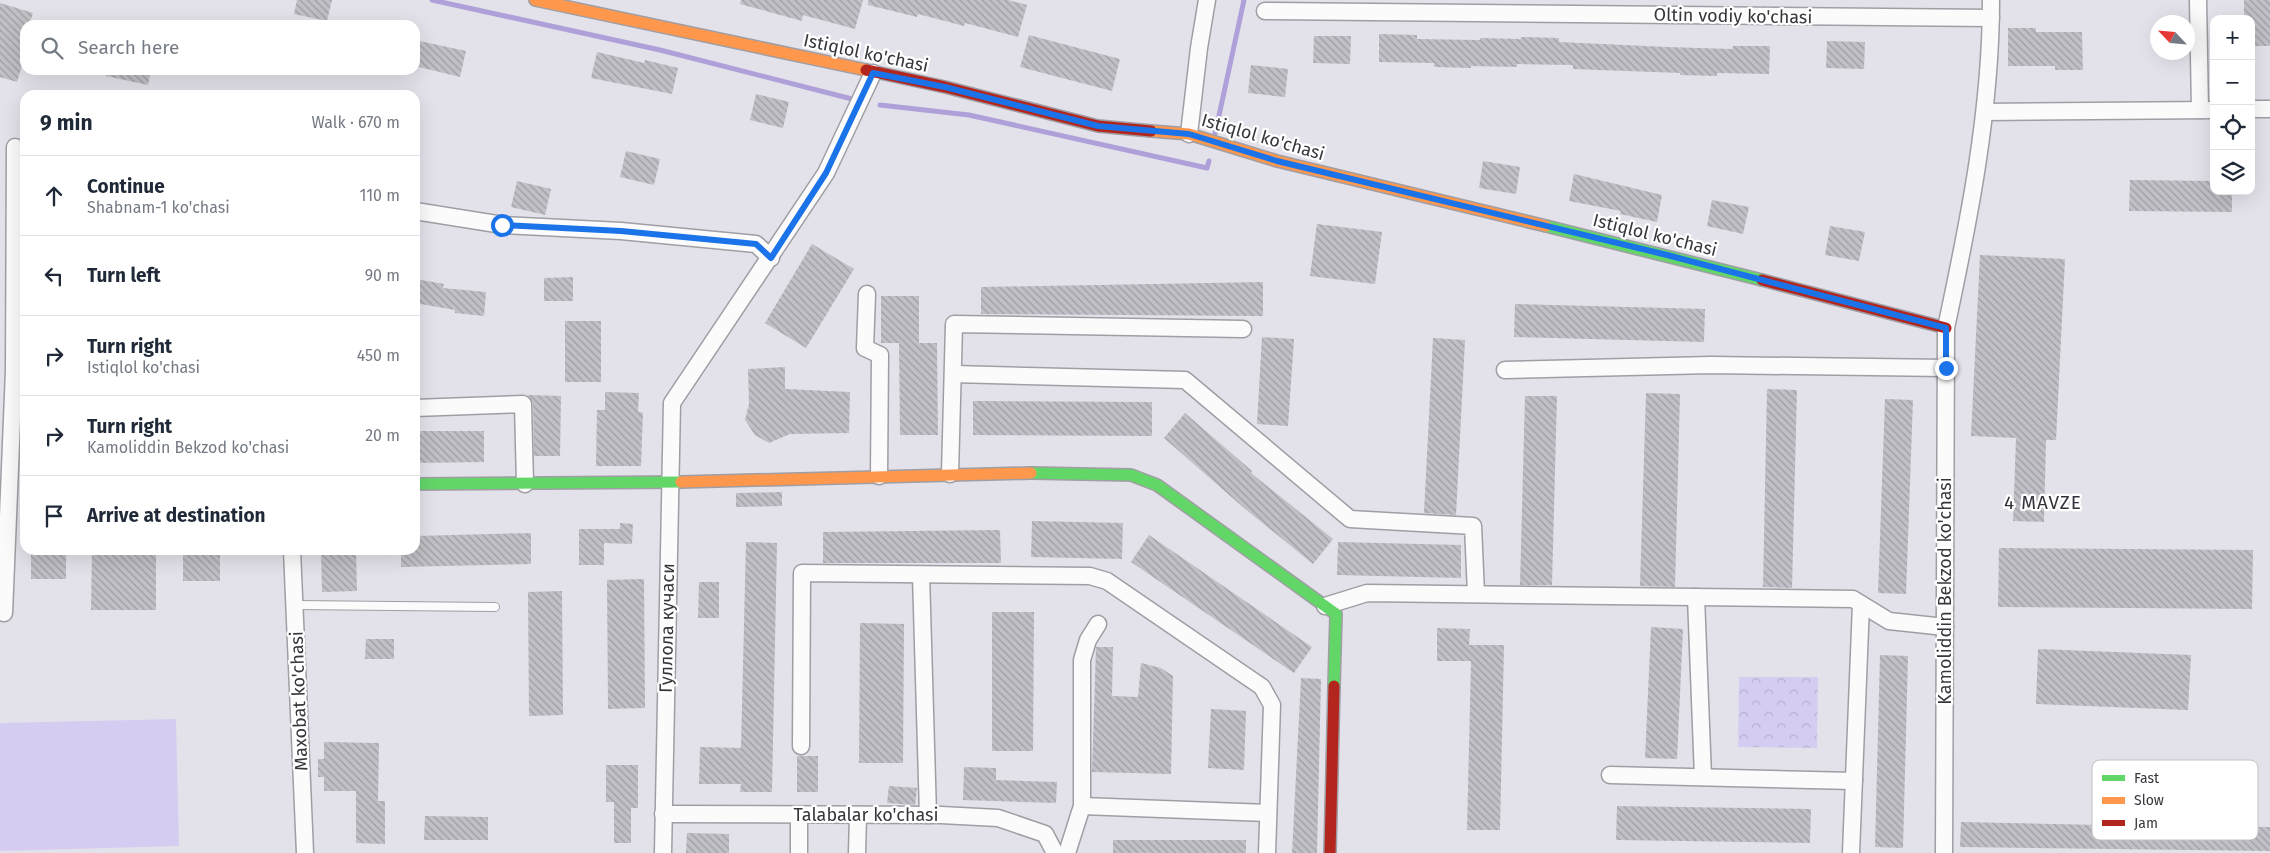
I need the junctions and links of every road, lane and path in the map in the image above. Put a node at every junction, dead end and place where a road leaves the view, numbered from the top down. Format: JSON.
{"nodes":[{"id":1,"x":535,"y":0,"type":"edge"},
{"id":2,"x":1207,"y":0,"type":"edge"},
{"id":3,"x":1991,"y":0,"type":"edge"},
{"id":4,"x":2198,"y":0,"type":"edge"},
{"id":5,"x":1265,"y":11,"type":"dead end"},
{"id":6,"x":1991,"y":18,"type":"junction"},
{"id":7,"x":873,"y":73,"type":"junction"},
{"id":8,"x":2255,"y":109,"type":"edge"},
{"id":9,"x":2270,"y":109,"type":"edge"},
{"id":10,"x":2207,"y":110,"type":"edge"},
{"id":11,"x":1986,"y":112,"type":"junction"},
{"id":12,"x":1189,"y":134,"type":"junction"},
{"id":13,"x":13,"y":147,"type":"edge"},
{"id":14,"x":420,"y":212,"type":"edge"},
{"id":15,"x":771,"y":258,"type":"junction"},
{"id":16,"x":867,"y":294,"type":"dead end"},
{"id":17,"x":1946,"y":328,"type":"junction"},
{"id":18,"x":1243,"y":329,"type":"dead end"},
{"id":19,"x":1946,"y":368,"type":"junction"},
{"id":20,"x":1505,"y":370,"type":"dead end"},
{"id":21,"x":19,"y":372,"type":"edge"},
{"id":22,"x":953,"y":374,"type":"junction"},
{"id":23,"x":420,"y":408,"type":"edge"},
{"id":24,"x":950,"y":474,"type":"junction"},
{"id":25,"x":879,"y":476,"type":"junction"},
{"id":26,"x":670,"y":482,"type":"junction"},
{"id":27,"x":420,"y":484,"type":"edge"},
{"id":28,"x":525,"y":484,"type":"junction"},
{"id":29,"x":292,"y":555,"type":"edge"},
{"id":30,"x":921,"y":575,"type":"junction"},
{"id":31,"x":1476,"y":594,"type":"junction"},
{"id":32,"x":1696,"y":597,"type":"junction"},
{"id":33,"x":294,"y":604,"type":"junction"},
{"id":34,"x":1862,"y":604,"type":"junction"},
{"id":35,"x":1325,"y":606,"type":"junction"},
{"id":36,"x":495,"y":607,"type":"dead end"},
{"id":37,"x":4,"y":613,"type":"dead end"},
{"id":38,"x":1098,"y":624,"type":"dead end"},
{"id":39,"x":1945,"y":627,"type":"junction"},
{"id":40,"x":801,"y":746,"type":"dead end"},
{"id":41,"x":1610,"y":776,"type":"dead end"},
{"id":42,"x":1703,"y":777,"type":"junction"},
{"id":43,"x":1854,"y":780,"type":"junction"},
{"id":44,"x":1082,"y":806,"type":"junction"},
{"id":45,"x":1268,"y":813,"type":"junction"},
{"id":46,"x":664,"y":814,"type":"junction"},
{"id":47,"x":799,"y":815,"type":"junction"},
{"id":48,"x":858,"y":815,"type":"junction"},
{"id":49,"x":928,"y":815,"type":"junction"},
{"id":50,"x":305,"y":853,"type":"edge"},
{"id":51,"x":663,"y":853,"type":"edge"},
{"id":52,"x":798,"y":853,"type":"edge"},
{"id":53,"x":857,"y":853,"type":"edge"},
{"id":54,"x":1055,"y":853,"type":"edge"},
{"id":55,"x":1067,"y":853,"type":"edge"},
{"id":56,"x":1267,"y":853,"type":"edge"},
{"id":57,"x":1330,"y":853,"type":"edge"},
{"id":58,"x":1851,"y":853,"type":"edge"},
{"id":59,"x":1944,"y":853,"type":"edge"}],
"edges":[{"from":1,"to":7,"type":"street","name":"Istiqlol ko'chasi"},
{"from":2,"to":12,"type":"street"},
{"from":3,"to":6,"type":"street","name":"Kamoliddin Bekzod ko'chasi"},
{"from":4,"to":10,"type":"street"},
{"from":5,"to":6,"type":"street","name":"Oltin vodiy ko'chasi"},
{"from":6,"to":11,"type":"street","name":"Kamoliddin Bekzod ko'chasi"},
{"from":7,"to":12,"type":"street","name":"Istiqlol ko'chasi"},
{"from":7,"to":15,"type":"street"},
{"from":8,"to":9,"type":"street"},
{"from":10,"to":11,"type":"street"},
{"from":11,"to":17,"type":"street","name":"Kamoliddin Bekzod ko'chasi"},
{"from":12,"to":17,"type":"street","name":"Istiqlol ko'chasi"},
{"from":13,"to":21,"type":"street"},
{"from":14,"to":15,"type":"street"},
{"from":15,"to":26,"type":"street","name":"Гуллола кучаси"},
{"from":16,"to":25,"type":"street"},
{"from":17,"to":19,"type":"street","name":"Kamoliddin Bekzod ko'chasi"},
{"from":18,"to":22,"type":"street"},
{"from":19,"to":20,"type":"street"},
{"from":19,"to":39,"type":"street","name":"Kamoliddin Bekzod ko'chasi"},
{"from":21,"to":37,"type":"street"},
{"from":22,"to":24,"type":"street"},
{"from":22,"to":31,"type":"street"},
{"from":23,"to":28,"type":"street"},
{"from":24,"to":25,"type":"street"},
{"from":24,"to":35,"type":"street"},
{"from":25,"to":26,"type":"street"},
{"from":26,"to":28,"type":"street"},
{"from":26,"to":46,"type":"street","name":"Гуллола кучаси"},
{"from":27,"to":28,"type":"street"},
{"from":29,"to":33,"type":"street","name":"Maxobat ko'chasi"},
{"from":30,"to":40,"type":"street"},
{"from":30,"to":45,"type":"street"},
{"from":30,"to":49,"type":"street"},
{"from":31,"to":32,"type":"street"},
{"from":31,"to":35,"type":"street"},
{"from":32,"to":34,"type":"street"},
{"from":32,"to":42,"type":"street"},
{"from":33,"to":36,"type":"lane"},
{"from":33,"to":50,"type":"street","name":"Maxobat ko'chasi"},
{"from":34,"to":39,"type":"street"},
{"from":34,"to":43,"type":"street"},
{"from":35,"to":57,"type":"street"},
{"from":38,"to":44,"type":"street"},
{"from":39,"to":59,"type":"street","name":"Kamoliddin Bekzod ko'chasi"},
{"from":41,"to":42,"type":"street"},
{"from":42,"to":43,"type":"street"},
{"from":43,"to":58,"type":"street"},
{"from":44,"to":45,"type":"street"},
{"from":44,"to":55,"type":"street"},
{"from":45,"to":56,"type":"street"},
{"from":46,"to":47,"type":"street","name":"Talabalar ko'chasi"},
{"from":46,"to":51,"type":"street","name":"Гуллола кучаси"},
{"from":47,"to":48,"type":"street","name":"Talabalar ko'chasi"},
{"from":47,"to":52,"type":"street"},
{"from":48,"to":49,"type":"street","name":"Talabalar ko'chasi"},
{"from":48,"to":53,"type":"street"},
{"from":49,"to":54,"type":"street","name":"Talabalar ko'chasi"}]}
